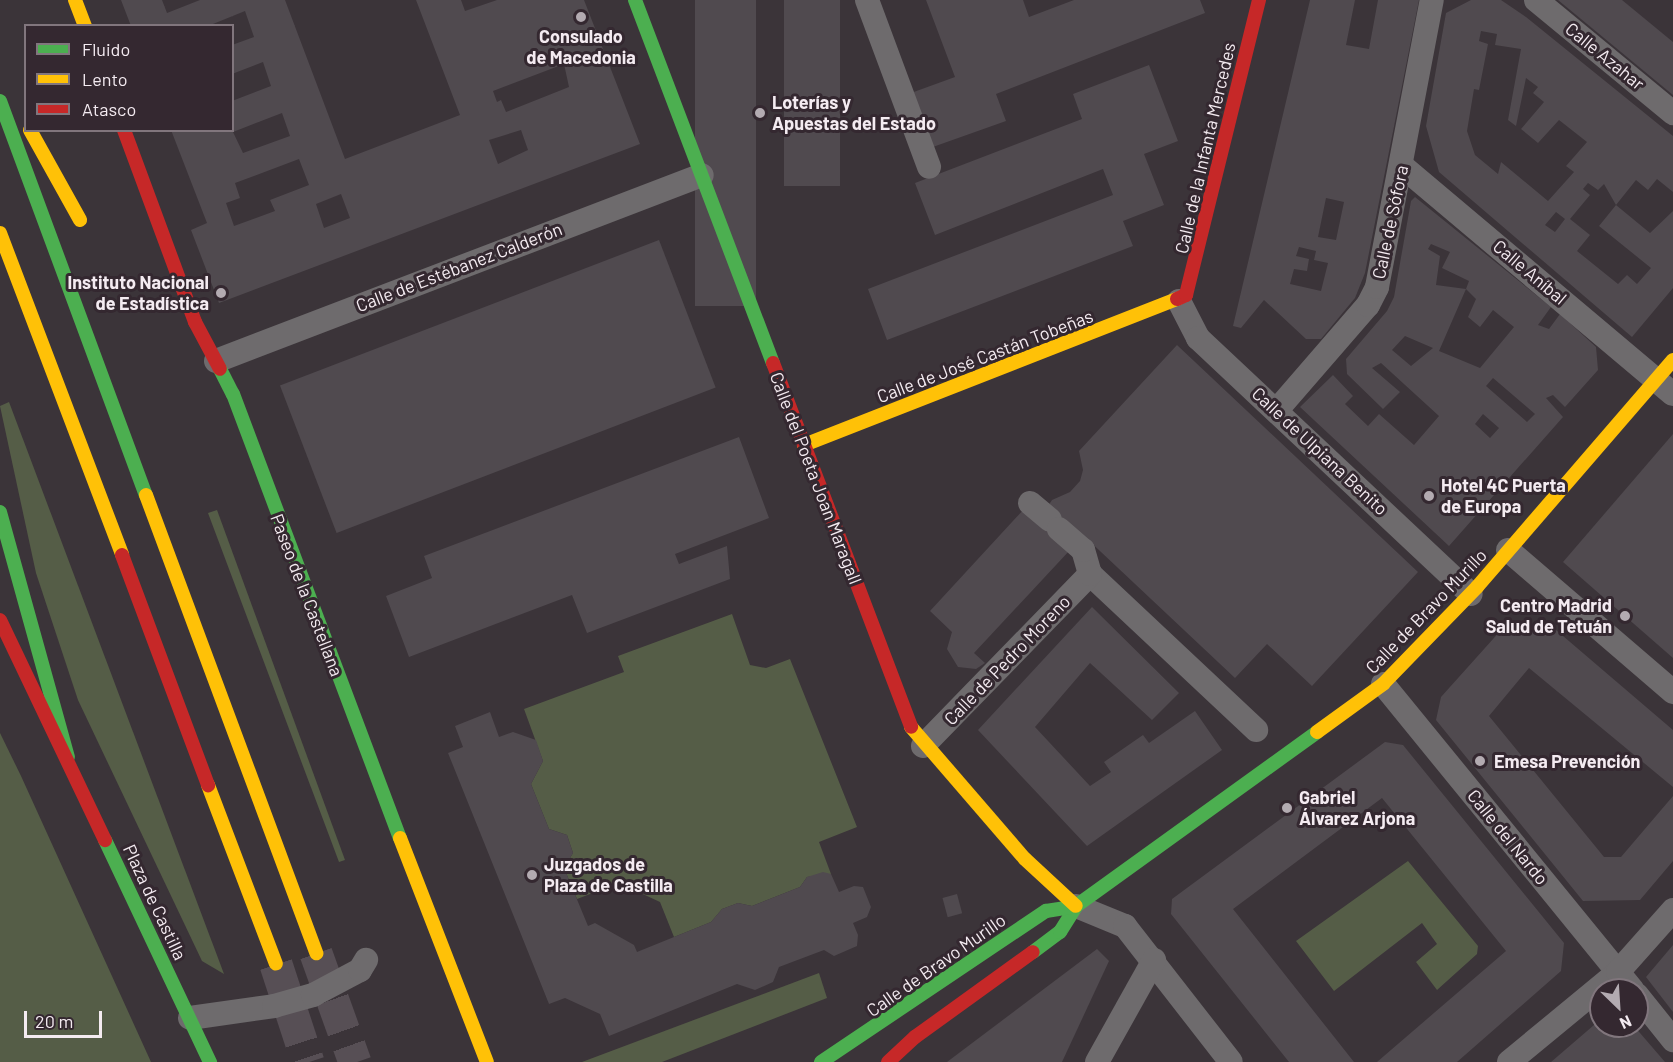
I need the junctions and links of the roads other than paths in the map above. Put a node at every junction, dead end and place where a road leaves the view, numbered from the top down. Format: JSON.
{"nodes":[{"id":1,"x":75,"y":0,"type":"edge"},
{"id":2,"x":635,"y":0,"type":"edge"},
{"id":3,"x":867,"y":0,"type":"edge"},
{"id":4,"x":1259,"y":0,"type":"edge"},
{"id":5,"x":1432,"y":0,"type":"edge"},
{"id":6,"x":1536,"y":0,"type":"edge"},
{"id":7,"x":84,"y":24,"type":"edge"},
{"id":8,"x":0,"y":94,"type":"edge"},
{"id":9,"x":0,"y":100,"type":"edge"},
{"id":10,"x":1673,"y":113,"type":"edge"},
{"id":11,"x":24,"y":121,"type":"edge"},
{"id":12,"x":31,"y":132,"type":"edge"},
{"id":13,"x":125,"y":132,"type":"edge"},
{"id":14,"x":1402,"y":166,"type":"junction"},
{"id":15,"x":929,"y":167,"type":"dead end"},
{"id":16,"x":702,"y":175,"type":"junction"},
{"id":17,"x":80,"y":220,"type":"dead end"},
{"id":18,"x":0,"y":233,"type":"edge"},
{"id":19,"x":1179,"y":301,"type":"junction"},
{"id":20,"x":1673,"y":360,"type":"edge"},
{"id":21,"x":216,"y":361,"type":"junction"},
{"id":22,"x":1665,"y":387,"type":"edge"},
{"id":23,"x":1277,"y":410,"type":"junction"},
{"id":24,"x":804,"y":445,"type":"junction"},
{"id":25,"x":1030,"y":503,"type":"dead end"},
{"id":26,"x":0,"y":512,"type":"edge"},
{"id":27,"x":1508,"y":550,"type":"junction"},
{"id":28,"x":1090,"y":574,"type":"junction"},
{"id":29,"x":1471,"y":594,"type":"junction"},
{"id":30,"x":0,"y":621,"type":"edge"},
{"id":31,"x":1383,"y":684,"type":"junction"},
{"id":32,"x":1673,"y":692,"type":"edge"},
{"id":33,"x":1256,"y":730,"type":"dead end"},
{"id":34,"x":924,"y":747,"type":"junction"},
{"id":35,"x":68,"y":757,"type":"junction"},
{"id":36,"x":1076,"y":906,"type":"junction"},
{"id":37,"x":1673,"y":910,"type":"edge"},
{"id":38,"x":315,"y":953,"type":"tunnel mouth"},
{"id":39,"x":366,"y":960,"type":"dead end"},
{"id":40,"x":1154,"y":960,"type":"junction"},
{"id":41,"x":276,"y":964,"type":"tunnel mouth"},
{"id":42,"x":1623,"y":978,"type":"edge"},
{"id":43,"x":1627,"y":978,"type":"edge"},
{"id":44,"x":1589,"y":1006,"type":"edge"},
{"id":45,"x":1649,"y":1010,"type":"edge"},
{"id":46,"x":190,"y":1018,"type":"junction"},
{"id":47,"x":1673,"y":1040,"type":"edge"},
{"id":48,"x":210,"y":1062,"type":"edge"},
{"id":49,"x":487,"y":1062,"type":"edge"},
{"id":50,"x":820,"y":1062,"type":"edge"},
{"id":51,"x":888,"y":1062,"type":"edge"},
{"id":52,"x":1097,"y":1062,"type":"edge"},
{"id":53,"x":1231,"y":1062,"type":"edge"},
{"id":54,"x":1509,"y":1062,"type":"edge"}],
"edges":[{"from":1,"to":7,"type":"main road"},
{"from":2,"to":16,"type":"main road","name":"Calle del Poeta Joan Maragall"},
{"from":3,"to":15,"type":"street"},
{"from":4,"to":19,"type":"main road","name":"Calle de la Infanta Mercedes"},
{"from":5,"to":14,"type":"street","name":"Calle de Sófora"},
{"from":6,"to":10,"type":"street","name":"Calle Azahar"},
{"from":8,"to":11,"type":"main road"},
{"from":9,"to":38,"type":"main road"},
{"from":12,"to":17,"type":"main road"},
{"from":13,"to":21,"type":"main road","name":"Paseo de la Castellana"},
{"from":14,"to":22,"type":"street","name":"Calle Aníbal"},
{"from":14,"to":23,"type":"street","name":"Calle de Sófora"},
{"from":16,"to":21,"type":"street","name":"Calle de Estébanez Calderón"},
{"from":16,"to":24,"type":"main road","name":"Calle del Poeta Joan Maragall"},
{"from":18,"to":41,"type":"main road"},
{"from":19,"to":23,"type":"street","name":"Calle de Ulpiana Benito"},
{"from":19,"to":24,"type":"main road","name":"Calle de José Castán Tobeñas"},
{"from":20,"to":22,"type":"main road","name":"Calle de Bravo Murillo"},
{"from":21,"to":49,"type":"main road","name":"Paseo de la Castellana"},
{"from":22,"to":27,"type":"main road","name":"Calle de Bravo Murillo"},
{"from":23,"to":29,"type":"street","name":"Calle de Ulpiana Benito"},
{"from":24,"to":34,"type":"main road","name":"Calle del Poeta Joan Maragall"},
{"from":25,"to":28,"type":"street"},
{"from":26,"to":35,"type":"main road"},
{"from":27,"to":29,"type":"main road","name":"Calle de Bravo Murillo"},
{"from":27,"to":32,"type":"street"},
{"from":28,"to":33,"type":"street"},
{"from":28,"to":34,"type":"street","name":"Calle de Pedro Moreno"},
{"from":29,"to":31,"type":"main road","name":"Calle de Bravo Murillo"},
{"from":30,"to":35,"type":"main road"},
{"from":31,"to":36,"type":"main road","name":"Calle de Bravo Murillo"},
{"from":31,"to":42,"type":"street","name":"Calle del Nardo"},
{"from":34,"to":36,"type":"main road","name":"Calle del Poeta Joan Maragall"},
{"from":35,"to":46,"type":"main road","name":"Plaza de Castilla"},
{"from":36,"to":40,"type":"street"},
{"from":36,"to":50,"type":"main road","name":"Calle de Bravo Murillo"},
{"from":36,"to":51,"type":"main road","name":"Calle de Bravo Murillo"},
{"from":37,"to":43,"type":"street"},
{"from":39,"to":46,"type":"street"},
{"from":40,"to":52,"type":"street"},
{"from":40,"to":53,"type":"street"},
{"from":44,"to":54,"type":"street"},
{"from":45,"to":47,"type":"street"},
{"from":46,"to":48,"type":"main road","name":"Plaza de Castilla"}]}
